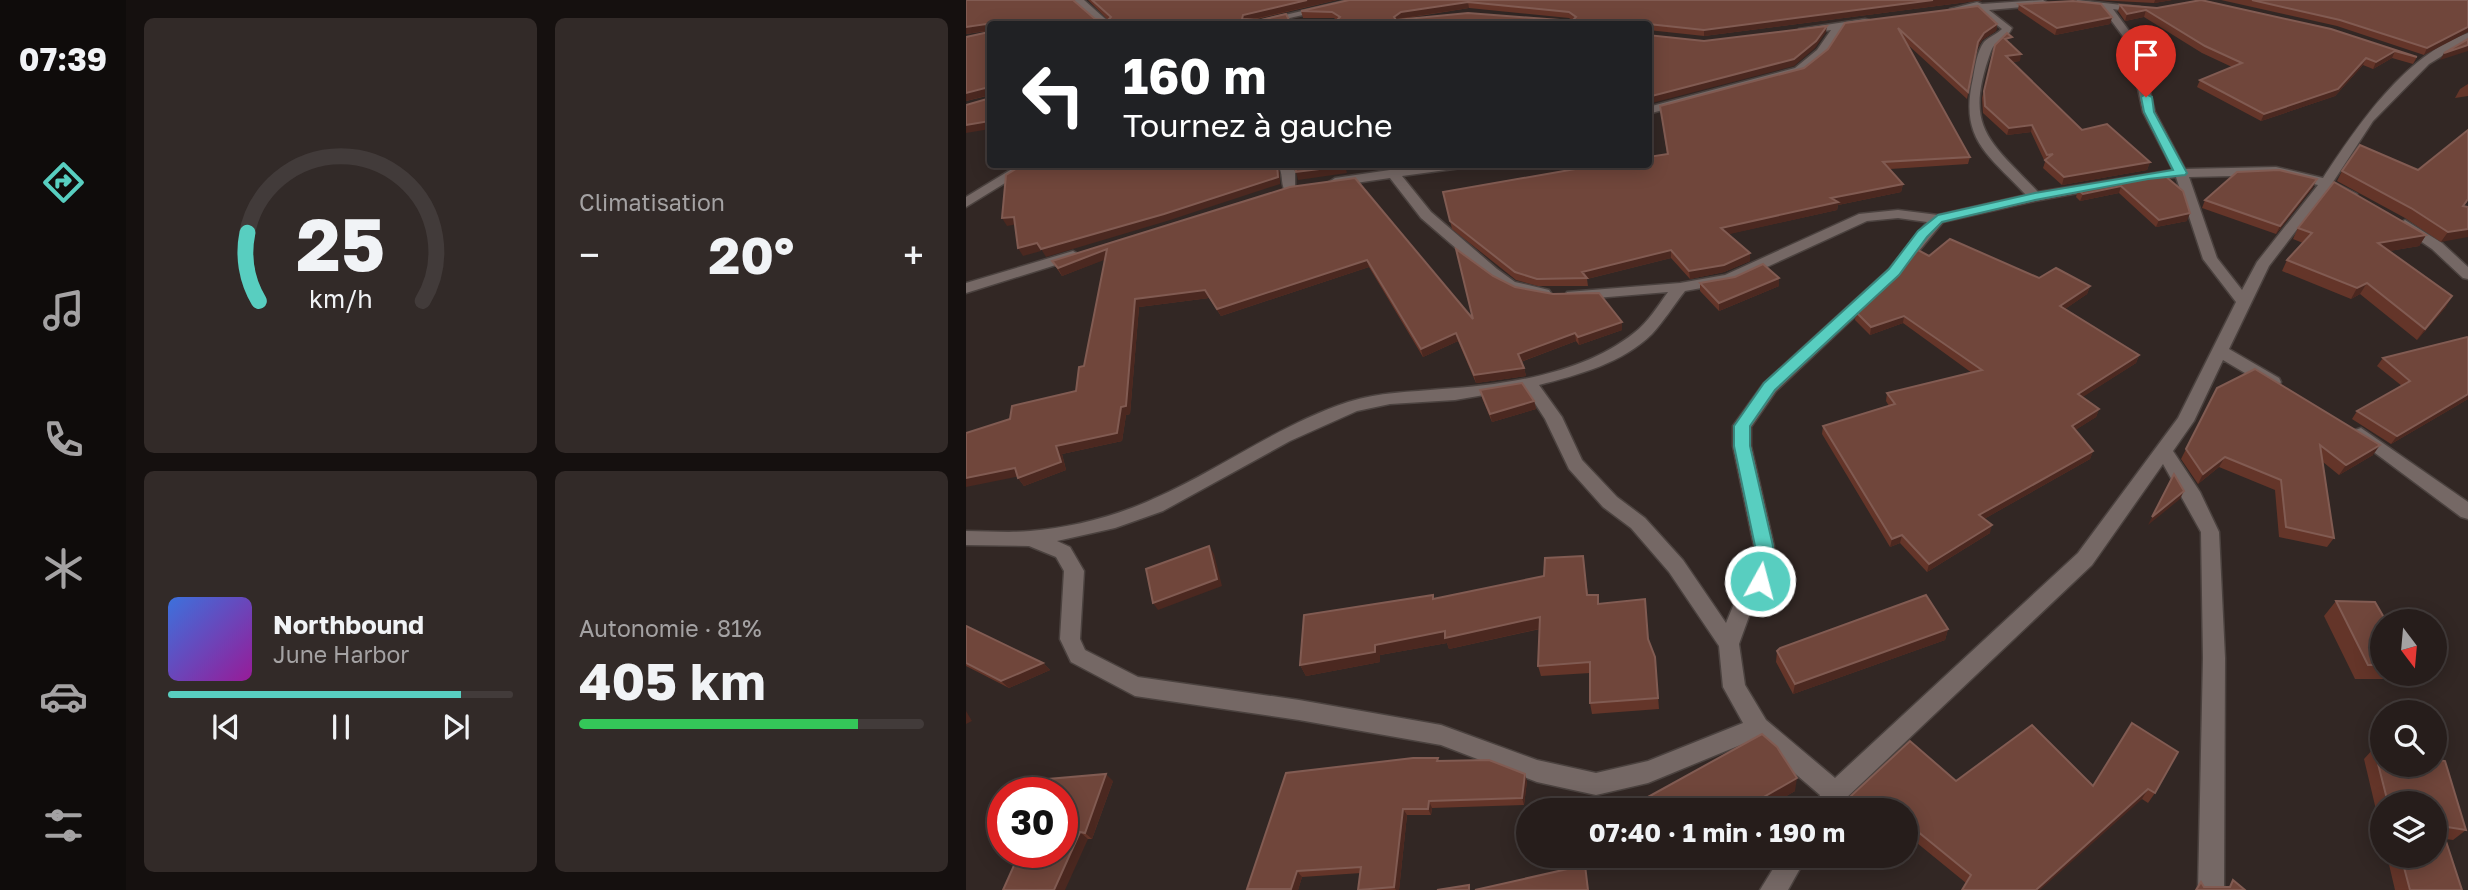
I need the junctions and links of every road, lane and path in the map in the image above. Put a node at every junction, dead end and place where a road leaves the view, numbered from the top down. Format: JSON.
{"nodes":[{"id":1,"x":1363,"y":0,"type":"edge"},
{"id":2,"x":1967,"y":0,"type":"edge"},
{"id":3,"x":1084,"y":1,"type":"edge"},
{"id":4,"x":2058,"y":2,"type":"edge"},
{"id":5,"x":2071,"y":2,"type":"edge"},
{"id":6,"x":1979,"y":6,"type":"junction"},
{"id":7,"x":2106,"y":7,"type":"junction"},
{"id":8,"x":2154,"y":9,"type":"edge"},
{"id":9,"x":1946,"y":10,"type":"edge"},
{"id":10,"x":1879,"y":20,"type":"edge"},
{"id":11,"x":1103,"y":21,"type":"edge"},
{"id":12,"x":1267,"y":21,"type":"edge"},
{"id":13,"x":1839,"y":26,"type":"junction"},
{"id":14,"x":1787,"y":33,"type":"edge"},
{"id":15,"x":2468,"y":36,"type":"edge"},
{"id":16,"x":1652,"y":110,"type":"edge"},
{"id":17,"x":1023,"y":168,"type":"edge"},
{"id":18,"x":1286,"y":168,"type":"edge"},
{"id":19,"x":1437,"y":168,"type":"edge"},
{"id":20,"x":2181,"y":173,"type":"junction"},
{"id":21,"x":1394,"y":175,"type":"junction"},
{"id":22,"x":2326,"y":183,"type":"junction"},
{"id":23,"x":2035,"y":197,"type":"junction"},
{"id":24,"x":2361,"y":202,"type":"edge"},
{"id":25,"x":966,"y":203,"type":"edge"},
{"id":26,"x":1938,"y":219,"type":"junction"},
{"id":27,"x":2396,"y":220,"type":"edge"},
{"id":28,"x":1081,"y":253,"type":"edge"},
{"id":29,"x":2468,"y":275,"type":"edge"},
{"id":30,"x":1680,"y":287,"type":"junction"},
{"id":31,"x":966,"y":288,"type":"edge"},
{"id":32,"x":2243,"y":301,"type":"junction"},
{"id":33,"x":2219,"y":350,"type":"junction"},
{"id":34,"x":1529,"y":382,"type":"junction"},
{"id":35,"x":2291,"y":392,"type":"edge"},
{"id":36,"x":2350,"y":428,"type":"edge"},
{"id":37,"x":2164,"y":451,"type":"junction"},
{"id":38,"x":2468,"y":512,"type":"edge"},
{"id":39,"x":966,"y":538,"type":"edge"},
{"id":40,"x":1030,"y":539,"type":"junction"},
{"id":41,"x":1729,"y":644,"type":"junction"},
{"id":42,"x":1758,"y":727,"type":"junction"},
{"id":43,"x":1835,"y":793,"type":"junction"},
{"id":44,"x":1832,"y":798,"type":"edge"},
{"id":45,"x":1787,"y":868,"type":"edge"},
{"id":46,"x":1773,"y":890,"type":"edge"},
{"id":47,"x":2211,"y":890,"type":"edge"}],
"edges":[{"from":1,"to":12,"type":"street"},
{"from":2,"to":6,"type":"street"},
{"from":3,"to":11,"type":"street"},
{"from":4,"to":6,"type":"street"},
{"from":5,"to":7,"type":"street"},
{"from":6,"to":9,"type":"street"},
{"from":6,"to":23,"type":"street"},
{"from":7,"to":8,"type":"street"},
{"from":7,"to":20,"type":"street"},
{"from":10,"to":13,"type":"street"},
{"from":13,"to":14,"type":"street"},
{"from":13,"to":16,"type":"street"},
{"from":15,"to":22,"type":"street"},
{"from":17,"to":25,"type":"street"},
{"from":18,"to":21,"type":"street"},
{"from":19,"to":21,"type":"street"},
{"from":20,"to":22,"type":"street"},
{"from":20,"to":23,"type":"street"},
{"from":20,"to":32,"type":"street"},
{"from":21,"to":30,"type":"street"},
{"from":22,"to":24,"type":"street"},
{"from":22,"to":32,"type":"street"},
{"from":23,"to":26,"type":"street"},
{"from":26,"to":30,"type":"street"},
{"from":26,"to":41,"type":"street"},
{"from":27,"to":29,"type":"street"},
{"from":28,"to":31,"type":"street"},
{"from":30,"to":34,"type":"street"},
{"from":32,"to":33,"type":"street"},
{"from":33,"to":35,"type":"street"},
{"from":33,"to":37,"type":"street"},
{"from":34,"to":40,"type":"street"},
{"from":34,"to":41,"type":"street"},
{"from":36,"to":38,"type":"street"},
{"from":37,"to":43,"type":"street"},
{"from":37,"to":47,"type":"street"},
{"from":39,"to":40,"type":"street"},
{"from":40,"to":42,"type":"street"},
{"from":41,"to":42,"type":"street"},
{"from":42,"to":43,"type":"street"},
{"from":43,"to":44,"type":"street"},
{"from":45,"to":46,"type":"street"}]}
